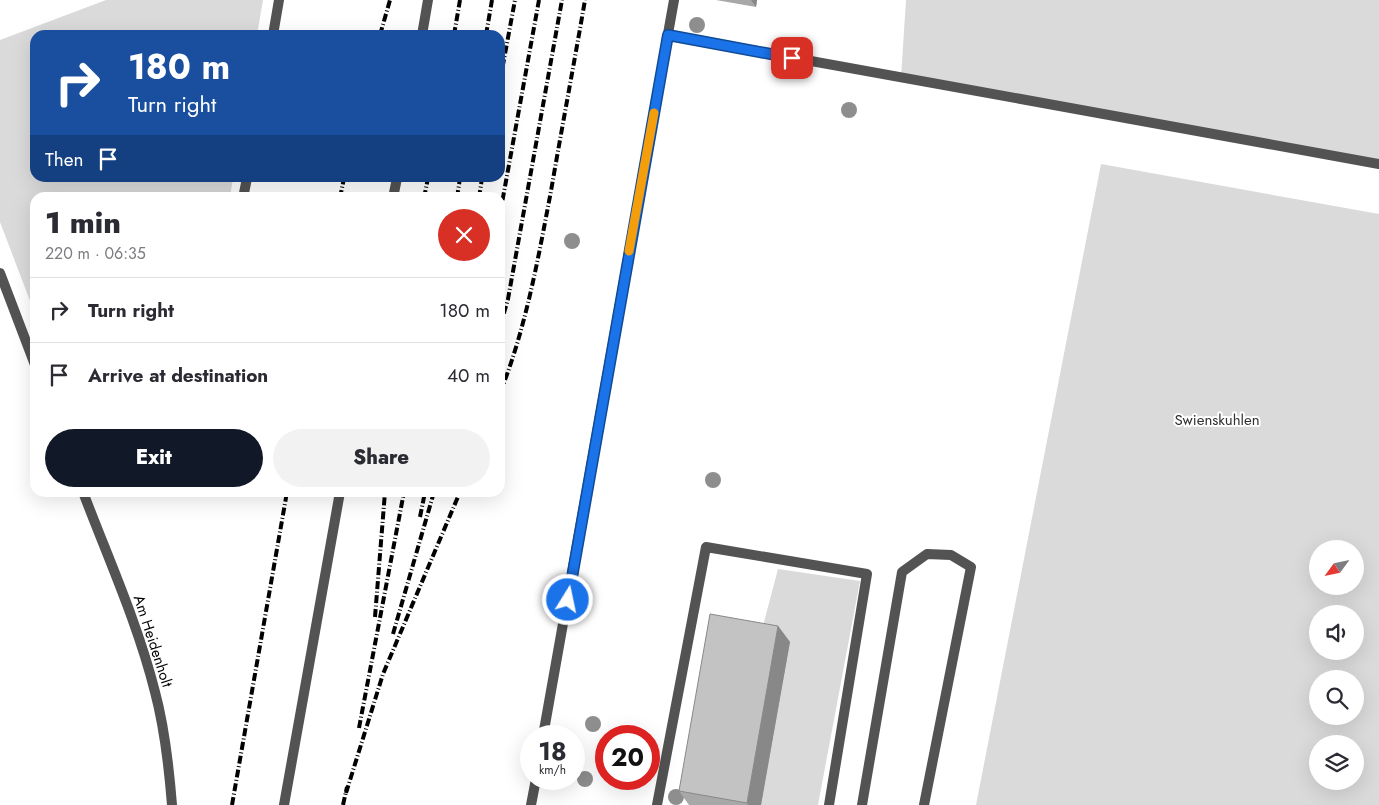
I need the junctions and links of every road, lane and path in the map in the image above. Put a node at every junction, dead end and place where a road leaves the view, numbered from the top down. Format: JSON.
{"nodes":[{"id":1,"x":279,"y":0,"type":"edge"},
{"id":2,"x":428,"y":0,"type":"edge"},
{"id":3,"x":674,"y":0,"type":"edge"},
{"id":4,"x":274,"y":30,"type":"edge"},
{"id":5,"x":423,"y":30,"type":"edge"},
{"id":6,"x":668,"y":35,"type":"junction"},
{"id":7,"x":1379,"y":164,"type":"edge"},
{"id":8,"x":0,"y":273,"type":"edge"},
{"id":9,"x":30,"y":352,"type":"edge"},
{"id":10,"x":85,"y":497,"type":"edge"},
{"id":11,"x":339,"y":497,"type":"edge"},
{"id":12,"x":545,"y":725,"type":"edge"},
{"id":13,"x":534,"y":790,"type":"edge"},
{"id":14,"x":172,"y":805,"type":"edge"},
{"id":15,"x":284,"y":805,"type":"edge"},
{"id":16,"x":531,"y":805,"type":"edge"},
{"id":17,"x":657,"y":805,"type":"edge"},
{"id":18,"x":828,"y":805,"type":"edge"},
{"id":19,"x":862,"y":805,"type":"edge"},
{"id":20,"x":924,"y":805,"type":"edge"}],
"edges":[{"from":1,"to":4,"type":"street"},
{"from":2,"to":5,"type":"street"},
{"from":3,"to":6,"type":"street"},
{"from":6,"to":7,"type":"street"},
{"from":6,"to":12,"type":"street"},
{"from":8,"to":9,"type":"street"},
{"from":10,"to":14,"type":"street","name":"Am Heidenholt"},
{"from":11,"to":15,"type":"street"},
{"from":13,"to":16,"type":"street"},
{"from":17,"to":18,"type":"street"},
{"from":19,"to":20,"type":"street"}]}
